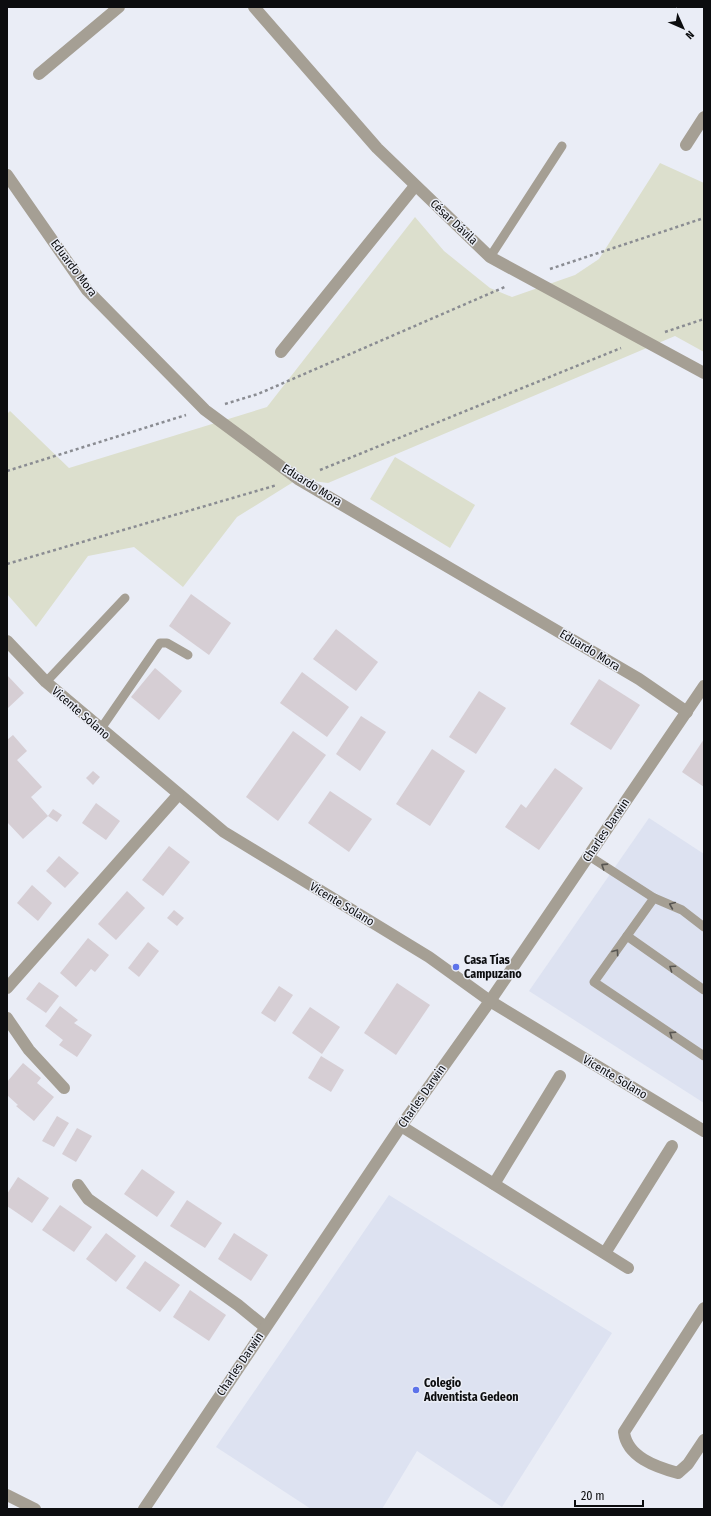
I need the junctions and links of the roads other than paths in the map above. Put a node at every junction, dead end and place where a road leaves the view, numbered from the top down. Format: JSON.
{"nodes":[{"id":1,"x":119,"y":7,"type":"edge"},
{"id":2,"x":254,"y":7,"type":"edge"},
{"id":3,"x":39,"y":74,"type":"dead end"},
{"id":4,"x":704,"y":117,"type":"edge"},
{"id":5,"x":686,"y":145,"type":"dead end"},
{"id":6,"x":562,"y":146,"type":"dead end"},
{"id":7,"x":7,"y":175,"type":"edge"},
{"id":8,"x":415,"y":186,"type":"junction"},
{"id":9,"x":490,"y":257,"type":"junction"},
{"id":10,"x":281,"y":352,"type":"dead end"},
{"id":11,"x":704,"y":373,"type":"edge"},
{"id":12,"x":125,"y":598,"type":"dead end"},
{"id":13,"x":7,"y":641,"type":"edge"},
{"id":14,"x":188,"y":655,"type":"dead end"},
{"id":15,"x":46,"y":682,"type":"junction"},
{"id":16,"x":704,"y":686,"type":"edge"},
{"id":17,"x":687,"y":712,"type":"junction"},
{"id":18,"x":100,"y":730,"type":"junction"},
{"id":19,"x":178,"y":795,"type":"junction"},
{"id":20,"x":588,"y":856,"type":"junction"},
{"id":21,"x":654,"y":898,"type":"junction"},
{"id":22,"x":704,"y":927,"type":"edge"},
{"id":23,"x":627,"y":936,"type":"junction"},
{"id":24,"x":7,"y":988,"type":"edge"},
{"id":25,"x":704,"y":990,"type":"edge"},
{"id":26,"x":490,"y":1001,"type":"junction"},
{"id":27,"x":7,"y":1018,"type":"edge"},
{"id":28,"x":704,"y":1056,"type":"edge"},
{"id":29,"x":560,"y":1076,"type":"dead end"},
{"id":30,"x":64,"y":1088,"type":"dead end"},
{"id":31,"x":401,"y":1126,"type":"junction"},
{"id":32,"x":704,"y":1131,"type":"edge"},
{"id":33,"x":672,"y":1146,"type":"dead end"},
{"id":34,"x":494,"y":1184,"type":"junction"},
{"id":35,"x":78,"y":1186,"type":"dead end"},
{"id":36,"x":605,"y":1253,"type":"junction"},
{"id":37,"x":628,"y":1268,"type":"dead end"},
{"id":38,"x":704,"y":1308,"type":"edge"},
{"id":39,"x":265,"y":1327,"type":"junction"},
{"id":40,"x":704,"y":1440,"type":"edge"},
{"id":41,"x":7,"y":1495,"type":"edge"},
{"id":42,"x":35,"y":1509,"type":"edge"},
{"id":43,"x":144,"y":1509,"type":"edge"}],
"edges":[{"from":1,"to":3,"type":"street"},
{"from":2,"to":8,"type":"street","name":"César Dávila"},
{"from":4,"to":5,"type":"street"},
{"from":6,"to":9,"type":"lane"},
{"from":7,"to":17,"type":"street","name":"Eduardo Mora"},
{"from":8,"to":9,"type":"street","name":"César Dávila"},
{"from":8,"to":10,"type":"street"},
{"from":9,"to":11,"type":"street","name":"César Dávila"},
{"from":12,"to":15,"type":"lane"},
{"from":13,"to":15,"type":"street","name":"Vicente Solano"},
{"from":14,"to":18,"type":"lane"},
{"from":15,"to":18,"type":"street","name":"Vicente Solano"},
{"from":16,"to":17,"type":"street","name":"Charles Darwin"},
{"from":17,"to":20,"type":"street","name":"Charles Darwin"},
{"from":18,"to":19,"type":"street","name":"Vicente Solano"},
{"from":19,"to":24,"type":"street"},
{"from":19,"to":26,"type":"street","name":"Vicente Solano"},
{"from":21,"to":20,"type":"lane","one_way":true},
{"from":20,"to":26,"type":"street","name":"Charles Darwin"},
{"from":22,"to":21,"type":"lane","one_way":true},
{"from":21,"to":23,"type":"lane"},
{"from":25,"to":23,"type":"lane","one_way":true},
{"from":28,"to":23,"type":"lane","one_way":true},
{"from":26,"to":31,"type":"street","name":"Charles Darwin"},
{"from":26,"to":32,"type":"street","name":"Vicente Solano"},
{"from":27,"to":30,"type":"street"},
{"from":29,"to":34,"type":"street"},
{"from":31,"to":34,"type":"street"},
{"from":31,"to":39,"type":"street","name":"Charles Darwin"},
{"from":33,"to":36,"type":"street"},
{"from":34,"to":36,"type":"street"},
{"from":35,"to":39,"type":"street"},
{"from":36,"to":37,"type":"street"},
{"from":38,"to":40,"type":"street"},
{"from":39,"to":43,"type":"street","name":"Charles Darwin"},
{"from":41,"to":42,"type":"street"}]}
